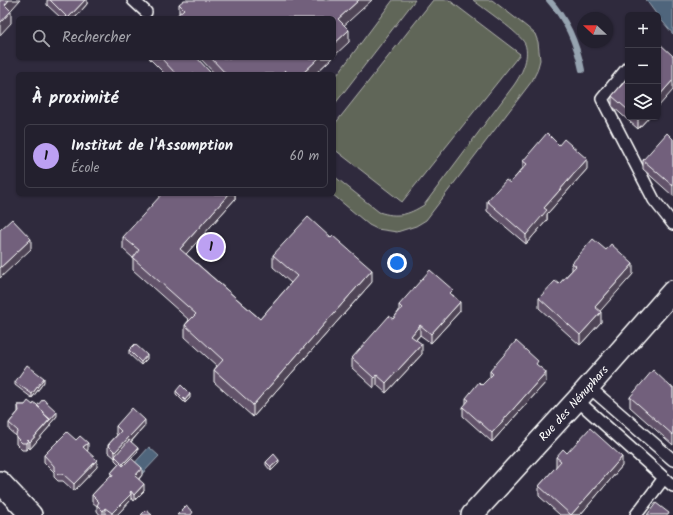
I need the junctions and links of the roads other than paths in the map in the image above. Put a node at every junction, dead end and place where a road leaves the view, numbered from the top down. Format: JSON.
{"nodes":[{"id":1,"x":133,"y":0,"type":"edge"},
{"id":2,"x":146,"y":12,"type":"dead end"},
{"id":3,"x":625,"y":71,"type":"edge"},
{"id":4,"x":673,"y":224,"type":"edge"},
{"id":5,"x":673,"y":291,"type":"edge"},
{"id":6,"x":583,"y":393,"type":"junction"},
{"id":7,"x":673,"y":460,"type":"edge"},
{"id":8,"x":664,"y":478,"type":"junction"},
{"id":9,"x":0,"y":482,"type":"edge"},
{"id":10,"x":673,"y":486,"type":"edge"},
{"id":11,"x":31,"y":515,"type":"edge"},
{"id":12,"x":472,"y":515,"type":"edge"},
{"id":13,"x":636,"y":515,"type":"edge"}],
"edges":[{"from":1,"to":2,"type":"lane"},
{"from":3,"to":4,"type":"lane"},
{"from":5,"to":6,"type":"street","name":"Rue des Nénuphars"},
{"from":6,"to":7,"type":"lane"},
{"from":6,"to":8,"type":"lane"},
{"from":6,"to":12,"type":"street","name":"Rue des Nénuphars"},
{"from":8,"to":10,"type":"lane"},
{"from":8,"to":13,"type":"lane"},
{"from":9,"to":11,"type":"street"}]}
